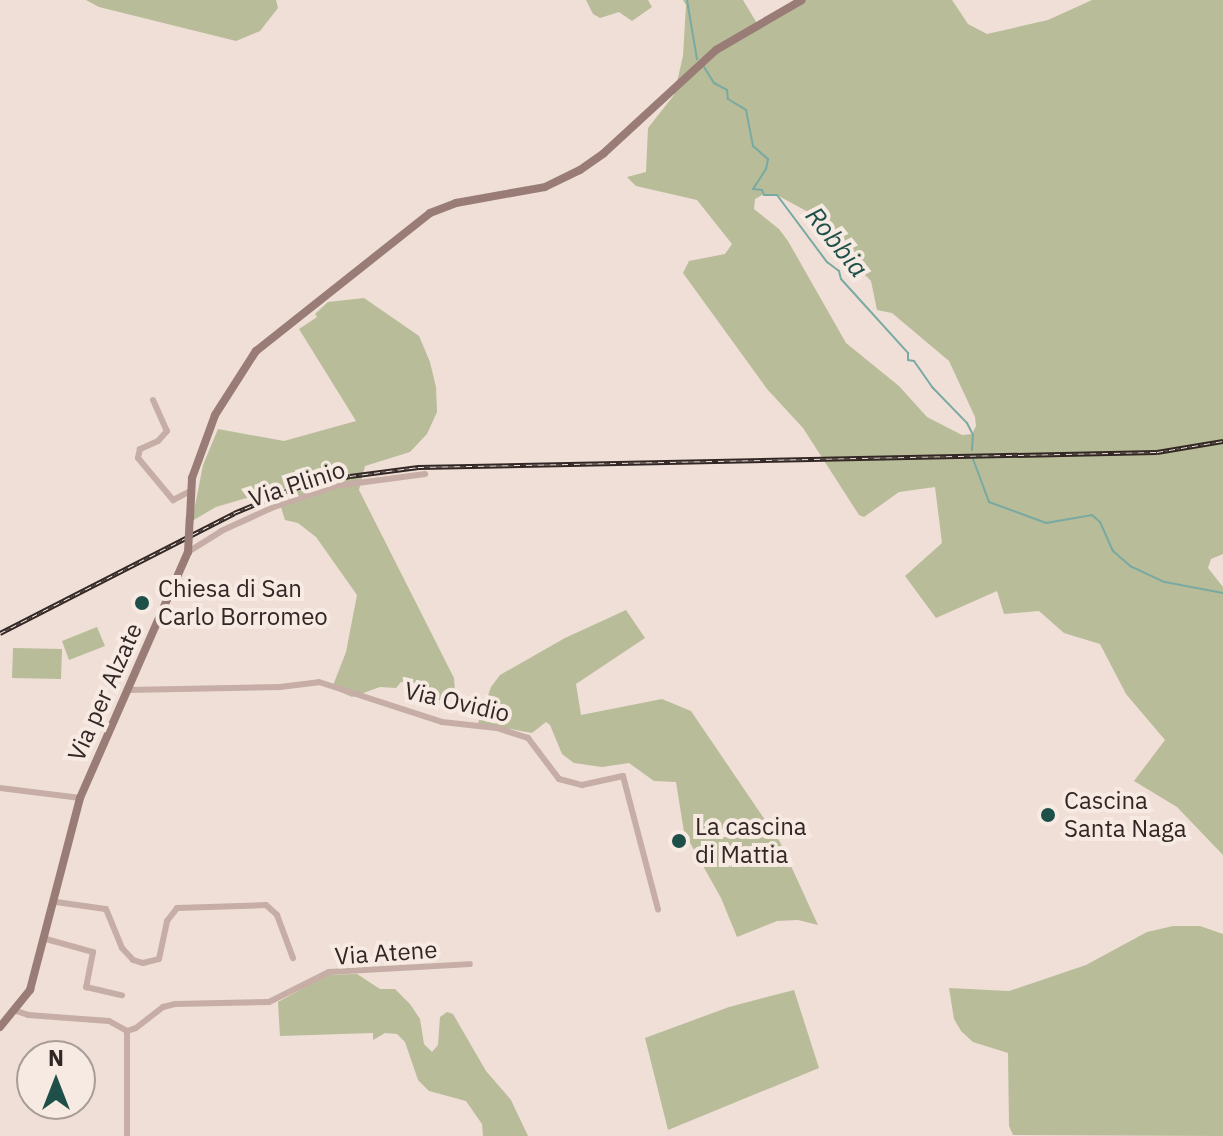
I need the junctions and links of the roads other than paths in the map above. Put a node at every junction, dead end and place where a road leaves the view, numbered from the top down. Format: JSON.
{"nodes":[{"id":1,"x":802,"y":0,"type":"edge"},
{"id":2,"x":153,"y":400,"type":"dead end"},
{"id":3,"x":425,"y":474,"type":"dead end"},
{"id":4,"x":191,"y":491,"type":"junction"},
{"id":5,"x":188,"y":552,"type":"junction"},
{"id":6,"x":127,"y":690,"type":"junction"},
{"id":7,"x":0,"y":788,"type":"edge"},
{"id":8,"x":80,"y":798,"type":"junction"},
{"id":9,"x":56,"y":902,"type":"junction"},
{"id":10,"x":658,"y":909,"type":"dead end"},
{"id":11,"x":46,"y":939,"type":"junction"},
{"id":12,"x":293,"y":958,"type":"dead end"},
{"id":13,"x":470,"y":964,"type":"dead end"},
{"id":14,"x":122,"y":995,"type":"dead end"},
{"id":15,"x":13,"y":1010,"type":"junction"},
{"id":16,"x":0,"y":1027,"type":"edge"},
{"id":17,"x":127,"y":1031,"type":"junction"},
{"id":18,"x":127,"y":1136,"type":"edge"}],
"edges":[{"from":1,"to":4,"type":"street","name":"Via per Alzate"},
{"from":2,"to":4,"type":"street"},
{"from":3,"to":5,"type":"street","name":"Via Plinio"},
{"from":4,"to":5,"type":"street","name":"Via per Alzate","bridge":true},
{"from":5,"to":6,"type":"street","name":"Via per Alzate"},
{"from":6,"to":8,"type":"street","name":"Via per Alzate"},
{"from":6,"to":10,"type":"street","name":"Via Ovidio"},
{"from":7,"to":8,"type":"street"},
{"from":8,"to":9,"type":"street","name":"Via per Alzate"},
{"from":9,"to":11,"type":"street","name":"Via per Alzate"},
{"from":9,"to":12,"type":"street"},
{"from":11,"to":14,"type":"street"},
{"from":11,"to":15,"type":"street","name":"Via per Alzate"},
{"from":13,"to":17,"type":"street","name":"Via Atene"},
{"from":15,"to":16,"type":"street","name":"Via per Alzate"},
{"from":15,"to":17,"type":"street"},
{"from":17,"to":18,"type":"street"}]}
